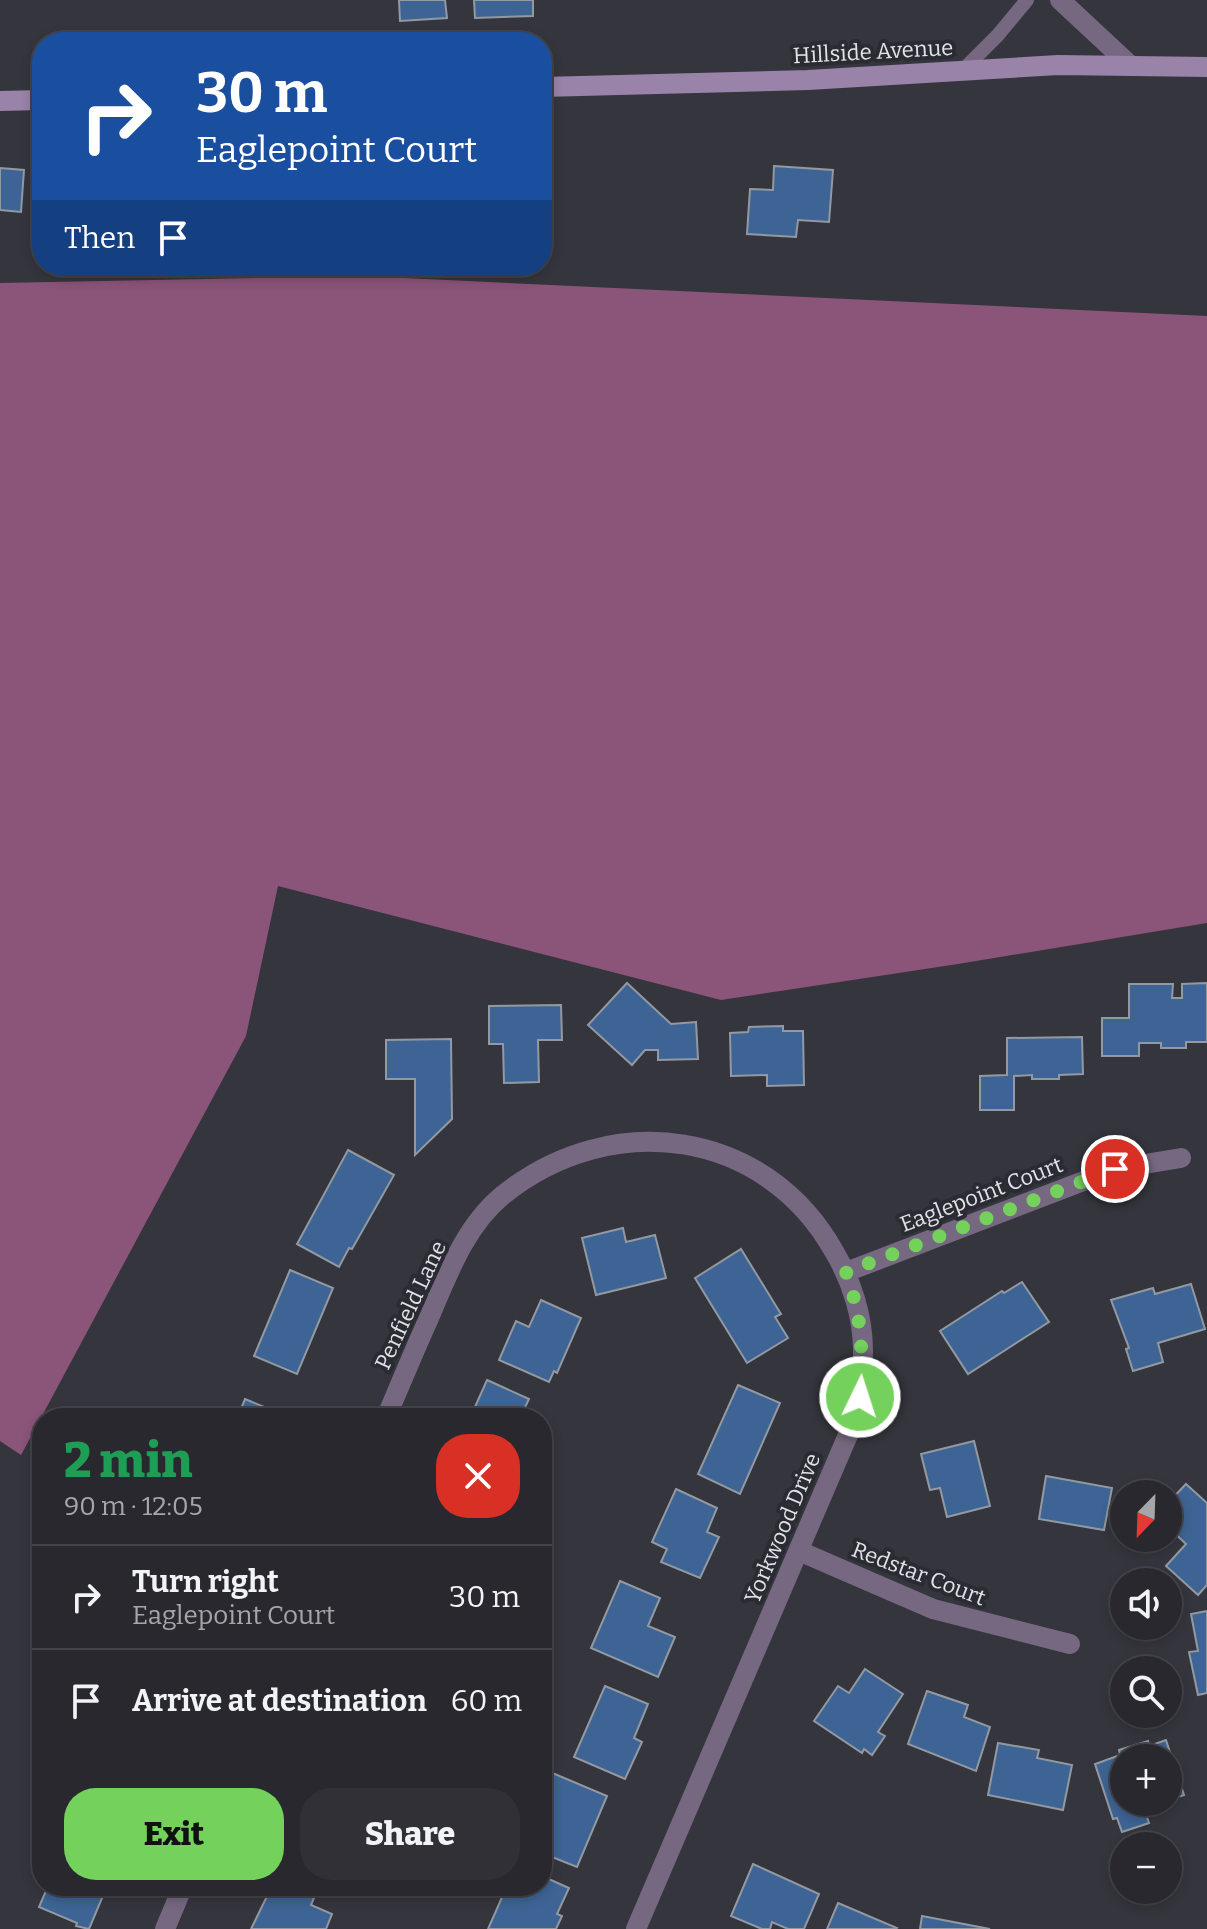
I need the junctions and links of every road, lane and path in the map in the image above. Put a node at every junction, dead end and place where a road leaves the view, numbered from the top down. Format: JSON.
{"nodes":[{"id":1,"x":1027,"y":0,"type":"edge"},
{"id":2,"x":1060,"y":0,"type":"edge"},
{"id":3,"x":1131,"y":66,"type":"junction"},
{"id":4,"x":1207,"y":67,"type":"edge"},
{"id":5,"x":963,"y":70,"type":"junction"},
{"id":6,"x":552,"y":87,"type":"edge"},
{"id":7,"x":32,"y":100,"type":"edge"},
{"id":8,"x":0,"y":101,"type":"edge"},
{"id":9,"x":702,"y":1148,"type":"joint"},
{"id":10,"x":1181,"y":1158,"type":"dead end"},
{"id":11,"x":846,"y":1272,"type":"junction"},
{"id":12,"x":390,"y":1408,"type":"edge"},
{"id":13,"x":799,"y":1551,"type":"junction"},
{"id":14,"x":1070,"y":1644,"type":"dead end"},
{"id":15,"x":179,"y":1896,"type":"edge"},
{"id":16,"x":165,"y":1929,"type":"edge"},
{"id":17,"x":636,"y":1929,"type":"edge"}],
"edges":[{"from":1,"to":5,"type":"lane"},
{"from":2,"to":3,"type":"street"},
{"from":3,"to":4,"type":"street","name":"Hillside Avenue"},
{"from":3,"to":5,"type":"street","name":"Hillside Avenue"},
{"from":5,"to":6,"type":"street","name":"Hillside Avenue"},
{"from":7,"to":8,"type":"street"},
{"from":9,"to":11,"type":"street","name":"Yorkwood Drive"},
{"from":9,"to":12,"type":"street","name":"Penfield Lane"},
{"from":10,"to":11,"type":"street","name":"Eaglepoint Court"},
{"from":11,"to":13,"type":"street","name":"Yorkwood Drive"},
{"from":13,"to":14,"type":"street","name":"Redstar Court"},
{"from":13,"to":17,"type":"street","name":"Yorkwood Drive"},
{"from":15,"to":16,"type":"street"}]}
